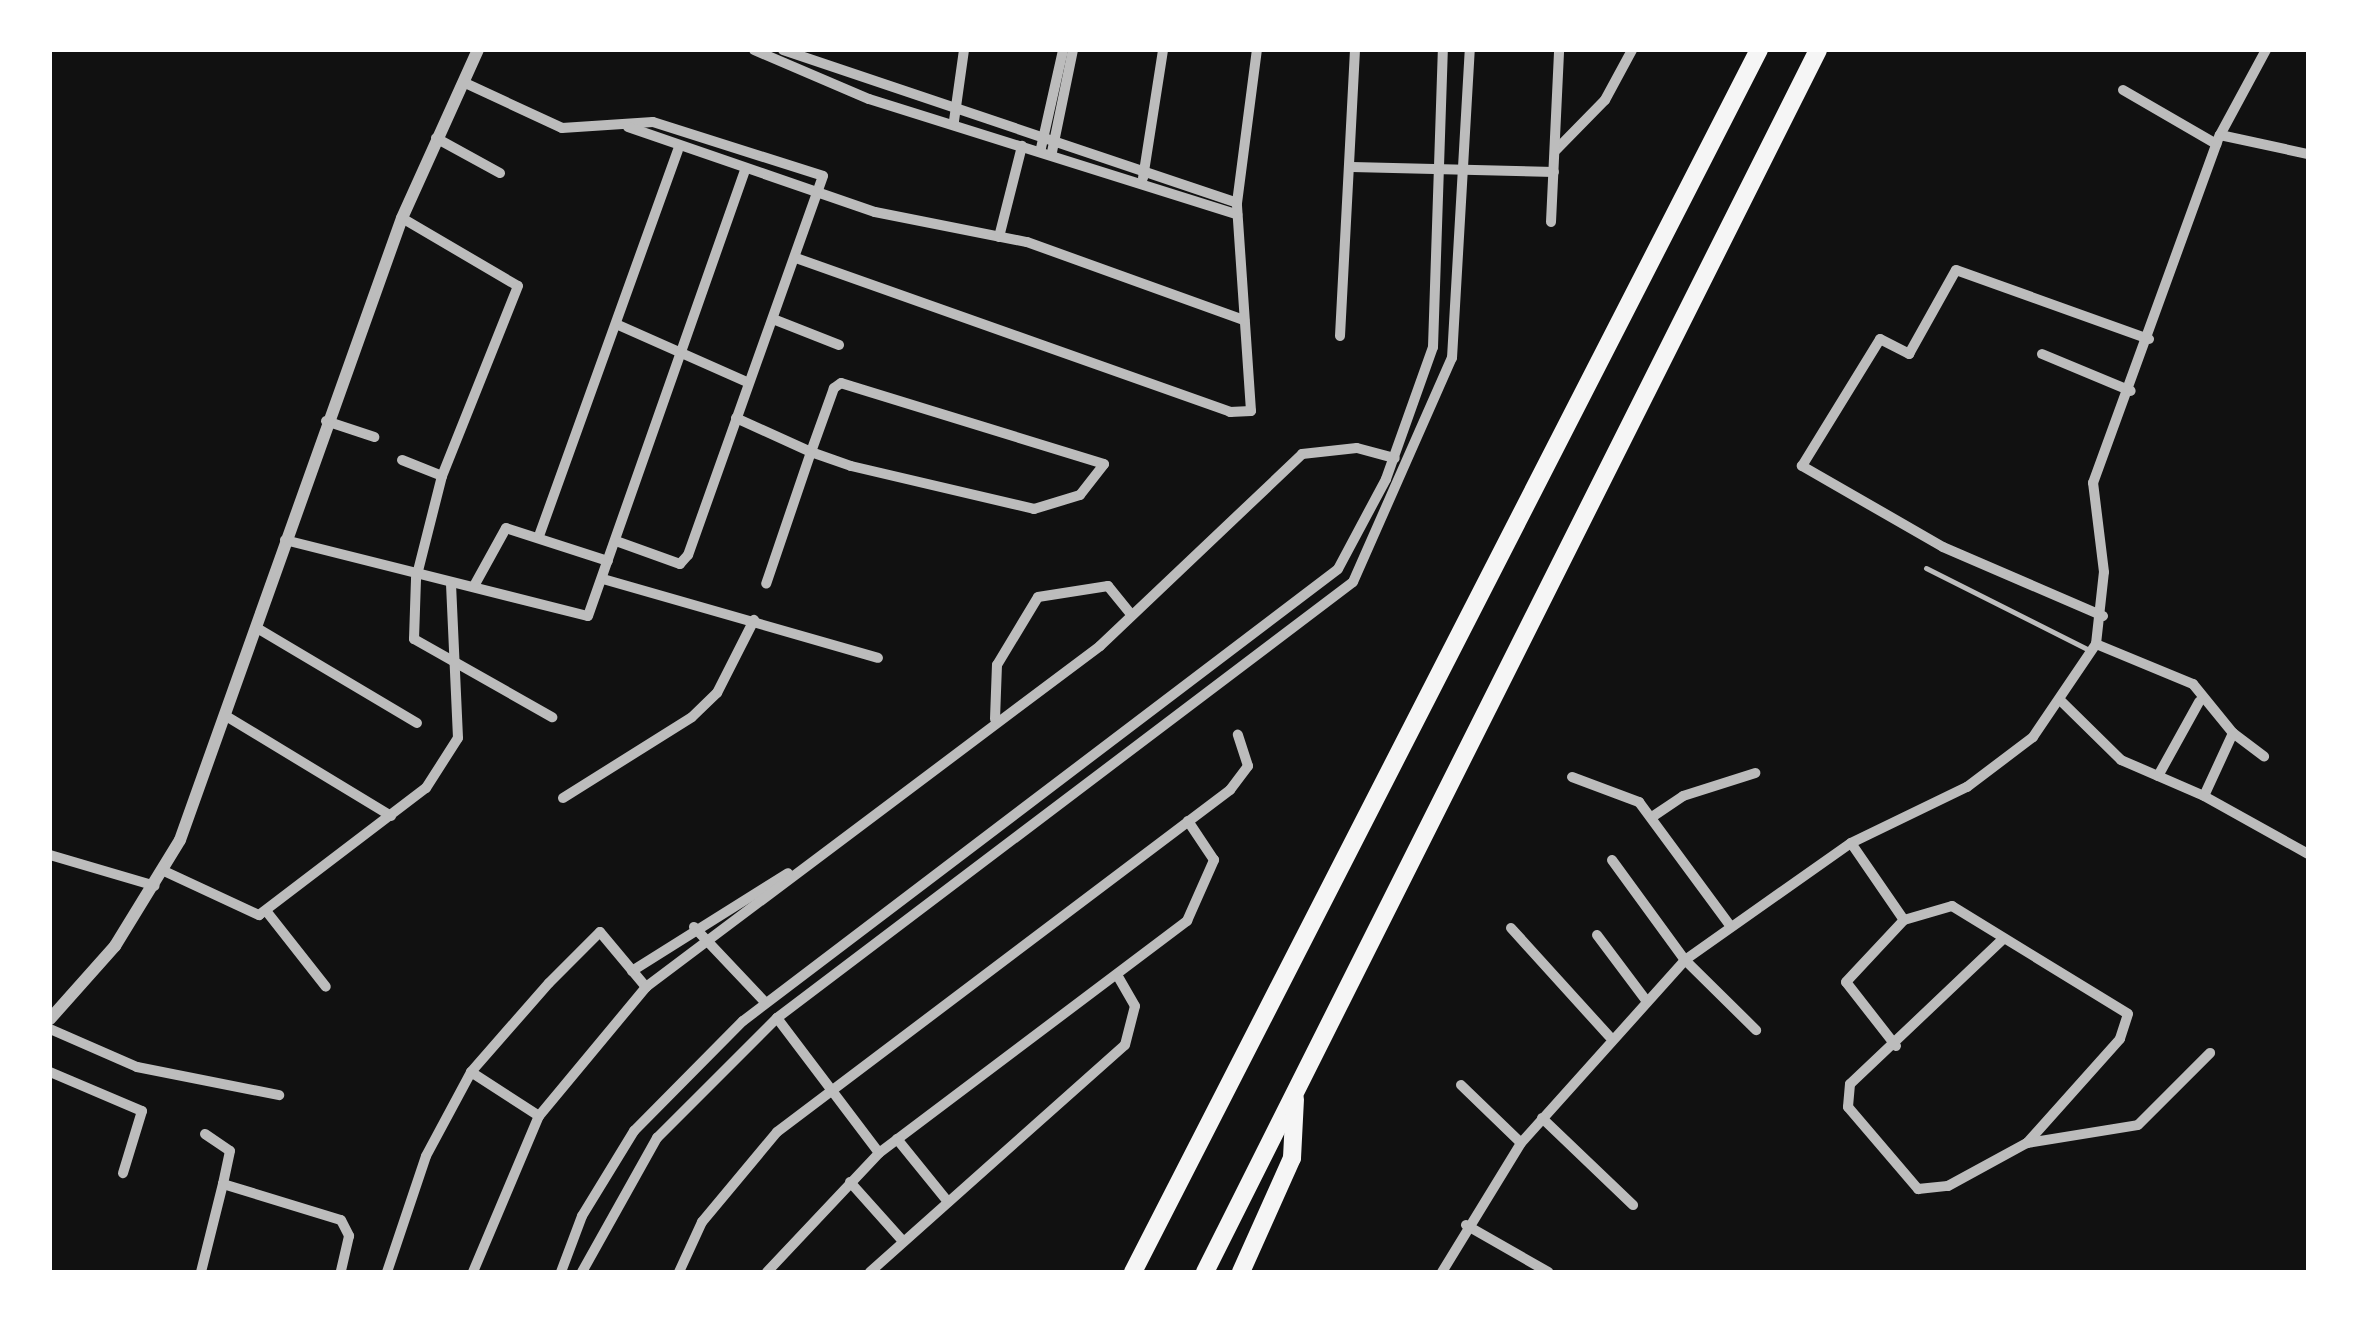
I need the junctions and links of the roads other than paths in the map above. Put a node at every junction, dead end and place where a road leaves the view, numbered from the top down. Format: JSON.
{"nodes":[{"id":1,"x":478,"y":50,"type":"edge"},
{"id":2,"x":754,"y":50,"type":"edge"},
{"id":3,"x":783,"y":50,"type":"edge"},
{"id":4,"x":964,"y":50,"type":"edge"},
{"id":5,"x":1062,"y":50,"type":"edge"},
{"id":6,"x":1074,"y":50,"type":"edge"},
{"id":7,"x":1162,"y":50,"type":"edge"},
{"id":8,"x":1257,"y":50,"type":"edge"},
{"id":9,"x":1355,"y":50,"type":"edge"},
{"id":10,"x":1443,"y":50,"type":"edge"},
{"id":11,"x":1470,"y":50,"type":"edge"},
{"id":12,"x":1558,"y":50,"type":"edge"},
{"id":13,"x":1632,"y":50,"type":"edge"},
{"id":14,"x":1759,"y":50,"type":"edge"},
{"id":15,"x":1818,"y":50,"type":"edge"},
{"id":16,"x":2266,"y":50,"type":"edge"},
{"id":17,"x":463,"y":82,"type":"junction"},
{"id":18,"x":2124,"y":90,"type":"dead end"},
{"id":19,"x":954,"y":121,"type":"junction"},
{"id":20,"x":628,"y":127,"type":"junction"},
{"id":21,"x":436,"y":138,"type":"junction"},
{"id":22,"x":2218,"y":140,"type":"junction"},
{"id":23,"x":1023,"y":144,"type":"junction"},
{"id":24,"x":678,"y":150,"type":"junction"},
{"id":25,"x":1046,"y":150,"type":"junction"},
{"id":26,"x":1556,"y":150,"type":"junction"},
{"id":27,"x":2308,"y":154,"type":"edge"},
{"id":28,"x":1438,"y":165,"type":"junction"},
{"id":29,"x":1464,"y":165,"type":"junction"},
{"id":30,"x":1352,"y":167,"type":"junction"},
{"id":31,"x":746,"y":171,"type":"junction"},
{"id":32,"x":1554,"y":172,"type":"junction"},
{"id":33,"x":500,"y":173,"type":"dead end"},
{"id":34,"x":1143,"y":179,"type":"junction"},
{"id":35,"x":821,"y":194,"type":"junction"},
{"id":36,"x":1237,"y":209,"type":"junction"},
{"id":37,"x":402,"y":218,"type":"junction"},
{"id":38,"x":1551,"y":222,"type":"dead end"},
{"id":39,"x":999,"y":237,"type":"junction"},
{"id":40,"x":796,"y":258,"type":"junction"},
{"id":41,"x":774,"y":320,"type":"junction"},
{"id":42,"x":1244,"y":320,"type":"junction"},
{"id":43,"x":616,"y":324,"type":"junction"},
{"id":44,"x":1340,"y":336,"type":"dead end"},
{"id":45,"x":2149,"y":340,"type":"junction"},
{"id":46,"x":839,"y":345,"type":"dead end"},
{"id":47,"x":681,"y":354,"type":"junction"},
{"id":48,"x":2042,"y":354,"type":"dead end"},
{"id":49,"x":749,"y":383,"type":"junction"},
{"id":50,"x":2131,"y":391,"type":"junction"},
{"id":51,"x":736,"y":418,"type":"junction"},
{"id":52,"x":326,"y":421,"type":"junction"},
{"id":53,"x":374,"y":437,"type":"dead end"},
{"id":54,"x":811,"y":452,"type":"junction"},
{"id":55,"x":1394,"y":458,"type":"junction"},
{"id":56,"x":402,"y":460,"type":"dead end"},
{"id":57,"x":442,"y":476,"type":"junction"},
{"id":58,"x":1386,"y":479,"type":"junction"},
{"id":59,"x":1401,"y":488,"type":"junction"},
{"id":60,"x":540,"y":536,"type":"junction"},
{"id":61,"x":285,"y":540,"type":"junction"},
{"id":62,"x":616,"y":541,"type":"junction"},
{"id":63,"x":608,"y":561,"type":"junction"},
{"id":64,"x":1926,"y":568,"type":"dead end"},
{"id":65,"x":416,"y":579,"type":"junction"},
{"id":66,"x":603,"y":579,"type":"junction"},
{"id":67,"x":451,"y":584,"type":"junction"},
{"id":68,"x":766,"y":584,"type":"dead end"},
{"id":69,"x":474,"y":586,"type":"junction"},
{"id":70,"x":1291,"y":609,"type":"junction"},
{"id":71,"x":1131,"y":614,"type":"junction"},
{"id":72,"x":2102,"y":616,"type":"junction"},
{"id":73,"x":754,"y":620,"type":"junction"},
{"id":74,"x":1304,"y":622,"type":"junction"},
{"id":75,"x":258,"y":628,"type":"junction"},
{"id":76,"x":2094,"y":647,"type":"junction"},
{"id":77,"x":878,"y":658,"type":"dead end"},
{"id":78,"x":456,"y":662,"type":"junction"},
{"id":79,"x":2060,"y":700,"type":"junction"},
{"id":80,"x":2199,"y":702,"type":"junction"},
{"id":81,"x":226,"y":716,"type":"junction"},
{"id":82,"x":552,"y":717,"type":"dead end"},
{"id":83,"x":996,"y":720,"type":"junction"},
{"id":84,"x":417,"y":722,"type":"dead end"},
{"id":85,"x":2233,"y":732,"type":"junction"},
{"id":86,"x":1238,"y":734,"type":"dead end"},
{"id":87,"x":2264,"y":756,"type":"dead end"},
{"id":88,"x":1755,"y":773,"type":"dead end"},
{"id":89,"x":2158,"y":776,"type":"junction"},
{"id":90,"x":1572,"y":777,"type":"dead end"},
{"id":91,"x":2204,"y":796,"type":"junction"},
{"id":92,"x":563,"y":798,"type":"dead end"},
{"id":93,"x":391,"y":816,"type":"junction"},
{"id":94,"x":1652,"y":817,"type":"junction"},
{"id":95,"x":1188,"y":821,"type":"junction"},
{"id":96,"x":1851,"y":843,"type":"junction"},
{"id":97,"x":2308,"y":854,"type":"edge"},
{"id":98,"x":50,"y":855,"type":"edge"},
{"id":99,"x":1612,"y":860,"type":"dead end"},
{"id":100,"x":953,"y":864,"type":"junction"},
{"id":101,"x":164,"y":871,"type":"junction"},
{"id":102,"x":795,"y":871,"type":"junction"},
{"id":103,"x":964,"y":879,"type":"junction"},
{"id":104,"x":155,"y":886,"type":"junction"},
{"id":105,"x":266,"y":912,"type":"junction"},
{"id":106,"x":1904,"y":920,"type":"junction"},
{"id":107,"x":1729,"y":924,"type":"junction"},
{"id":108,"x":694,"y":926,"type":"junction"},
{"id":109,"x":1511,"y":928,"type":"dead end"},
{"id":110,"x":1597,"y":936,"type":"dead end"},
{"id":111,"x":2003,"y":939,"type":"junction"},
{"id":112,"x":710,"y":942,"type":"junction"},
{"id":113,"x":1684,"y":960,"type":"junction"},
{"id":114,"x":632,"y":971,"type":"junction"},
{"id":115,"x":1119,"y":978,"type":"junction"},
{"id":116,"x":326,"y":987,"type":"dead end"},
{"id":117,"x":646,"y":987,"type":"junction"},
{"id":118,"x":1645,"y":999,"type":"junction"},
{"id":119,"x":764,"y":1002,"type":"junction"},
{"id":120,"x":777,"y":1018,"type":"junction"},
{"id":121,"x":50,"y":1019,"type":"edge"},
{"id":122,"x":50,"y":1029,"type":"edge"},
{"id":123,"x":1756,"y":1030,"type":"dead end"},
{"id":124,"x":1610,"y":1036,"type":"junction"},
{"id":125,"x":1896,"y":1046,"type":"junction"},
{"id":126,"x":2210,"y":1053,"type":"dead end"},
{"id":127,"x":50,"y":1072,"type":"edge"},
{"id":128,"x":471,"y":1072,"type":"junction"},
{"id":129,"x":1461,"y":1085,"type":"dead end"},
{"id":130,"x":832,"y":1088,"type":"junction"},
{"id":131,"x":1295,"y":1093,"type":"junction"},
{"id":132,"x":279,"y":1095,"type":"dead end"},
{"id":133,"x":539,"y":1116,"type":"junction"},
{"id":134,"x":1542,"y":1118,"type":"junction"},
{"id":135,"x":205,"y":1134,"type":"dead end"},
{"id":136,"x":897,"y":1139,"type":"junction"},
{"id":137,"x":1521,"y":1143,"type":"junction"},
{"id":138,"x":2027,"y":1143,"type":"junction"},
{"id":139,"x":879,"y":1153,"type":"junction"},
{"id":140,"x":123,"y":1173,"type":"dead end"},
{"id":141,"x":850,"y":1182,"type":"junction"},
{"id":142,"x":223,"y":1184,"type":"junction"},
{"id":143,"x":948,"y":1202,"type":"junction"},
{"id":144,"x":1633,"y":1205,"type":"dead end"},
{"id":145,"x":1466,"y":1225,"type":"junction"},
{"id":146,"x":901,"y":1239,"type":"junction"},
{"id":147,"x":200,"y":1272,"type":"edge"},
{"id":148,"x":342,"y":1272,"type":"edge"},
{"id":149,"x":387,"y":1272,"type":"edge"},
{"id":150,"x":473,"y":1272,"type":"edge"},
{"id":151,"x":561,"y":1272,"type":"edge"},
{"id":152,"x":582,"y":1272,"type":"edge"},
{"id":153,"x":679,"y":1272,"type":"edge"},
{"id":154,"x":767,"y":1272,"type":"edge"},
{"id":155,"x":870,"y":1272,"type":"edge"},
{"id":156,"x":1132,"y":1272,"type":"edge"},
{"id":157,"x":1205,"y":1272,"type":"edge"},
{"id":158,"x":1242,"y":1272,"type":"edge"},
{"id":159,"x":1442,"y":1272,"type":"edge"},
{"id":160,"x":1548,"y":1272,"type":"edge"}],
"edges":[{"from":1,"to":17,"type":"street"},
{"from":2,"to":19,"type":"street"},
{"from":3,"to":19,"type":"street"},
{"from":4,"to":19,"type":"street"},
{"from":5,"to":25,"type":"street"},
{"from":6,"to":25,"type":"street"},
{"from":7,"to":34,"type":"street"},
{"from":8,"to":36,"type":"street"},
{"from":9,"to":30,"type":"street"},
{"from":10,"to":28,"type":"street"},
{"from":11,"to":29,"type":"street"},
{"from":12,"to":26,"type":"street"},
{"from":13,"to":26,"type":"street"},
{"from":14,"to":156,"type":"highway"},
{"from":15,"to":131,"type":"highway"},
{"from":16,"to":22,"type":"street"},
{"from":17,"to":20,"type":"street"},
{"from":17,"to":21,"type":"street"},
{"from":18,"to":22,"type":"street"},
{"from":19,"to":23,"type":"street"},
{"from":20,"to":24,"type":"street"},
{"from":20,"to":35,"type":"street"},
{"from":21,"to":33,"type":"street"},
{"from":21,"to":37,"type":"street"},
{"from":22,"to":27,"type":"street"},
{"from":22,"to":45,"type":"street"},
{"from":23,"to":25,"type":"street"},
{"from":23,"to":39,"type":"street"},
{"from":24,"to":31,"type":"street"},
{"from":24,"to":43,"type":"street"},
{"from":25,"to":34,"type":"street"},
{"from":26,"to":32,"type":"street"},
{"from":28,"to":29,"type":"street"},
{"from":28,"to":30,"type":"street"},
{"from":28,"to":55,"type":"street"},
{"from":29,"to":32,"type":"street"},
{"from":29,"to":59,"type":"street"},
{"from":30,"to":44,"type":"street"},
{"from":31,"to":35,"type":"street"},
{"from":31,"to":47,"type":"street"},
{"from":32,"to":38,"type":"street"},
{"from":34,"to":36,"type":"street"},
{"from":35,"to":39,"type":"street"},
{"from":35,"to":40,"type":"street"},
{"from":36,"to":42,"type":"street"},
{"from":37,"to":52,"type":"street"},
{"from":37,"to":57,"type":"street"},
{"from":39,"to":42,"type":"street"},
{"from":40,"to":41,"type":"street"},
{"from":40,"to":42,"type":"street"},
{"from":41,"to":46,"type":"street"},
{"from":41,"to":49,"type":"street"},
{"from":43,"to":47,"type":"street"},
{"from":43,"to":60,"type":"street"},
{"from":45,"to":50,"type":"street"},
{"from":45,"to":72,"type":"street"},
{"from":47,"to":49,"type":"street"},
{"from":47,"to":62,"type":"street"},
{"from":48,"to":50,"type":"street"},
{"from":49,"to":51,"type":"street"},
{"from":50,"to":72,"type":"street"},
{"from":51,"to":54,"type":"street"},
{"from":51,"to":62,"type":"street"},
{"from":52,"to":53,"type":"street"},
{"from":52,"to":61,"type":"street"},
{"from":54,"to":54,"type":"street"},
{"from":54,"to":68,"type":"street"},
{"from":55,"to":58,"type":"street"},
{"from":55,"to":71,"type":"street"},
{"from":56,"to":57,"type":"street"},
{"from":57,"to":65,"type":"street"},
{"from":58,"to":59,"type":"street"},
{"from":58,"to":70,"type":"street"},
{"from":59,"to":74,"type":"street"},
{"from":60,"to":63,"type":"street"},
{"from":60,"to":69,"type":"street"},
{"from":61,"to":65,"type":"street"},
{"from":61,"to":75,"type":"street"},
{"from":62,"to":63,"type":"street"},
{"from":63,"to":66,"type":"street"},
{"from":64,"to":76,"type":"lane"},
{"from":65,"to":67,"type":"street"},
{"from":65,"to":78,"type":"street"},
{"from":66,"to":69,"type":"street"},
{"from":66,"to":73,"type":"street"},
{"from":67,"to":69,"type":"street"},
{"from":67,"to":78,"type":"street"},
{"from":70,"to":74,"type":"street"},
{"from":70,"to":100,"type":"street"},
{"from":71,"to":83,"type":"street"},
{"from":71,"to":83,"type":"street"},
{"from":72,"to":76,"type":"street"},
{"from":73,"to":77,"type":"street"},
{"from":73,"to":92,"type":"street"},
{"from":74,"to":103,"type":"street"},
{"from":75,"to":81,"type":"street"},
{"from":75,"to":84,"type":"street"},
{"from":76,"to":79,"type":"street"},
{"from":76,"to":80,"type":"street"},
{"from":78,"to":82,"type":"street"},
{"from":78,"to":93,"type":"street"},
{"from":79,"to":89,"type":"street"},
{"from":79,"to":96,"type":"street"},
{"from":80,"to":85,"type":"street"},
{"from":80,"to":89,"type":"street"},
{"from":81,"to":93,"type":"street"},
{"from":81,"to":101,"type":"street"},
{"from":83,"to":102,"type":"street"},
{"from":85,"to":87,"type":"street"},
{"from":85,"to":91,"type":"street"},
{"from":86,"to":95,"type":"street"},
{"from":88,"to":94,"type":"street"},
{"from":89,"to":91,"type":"street"},
{"from":90,"to":94,"type":"street"},
{"from":91,"to":97,"type":"street"},
{"from":93,"to":105,"type":"street"},
{"from":94,"to":107,"type":"street"},
{"from":95,"to":115,"type":"street"},
{"from":95,"to":130,"type":"street"},
{"from":96,"to":106,"type":"street"},
{"from":96,"to":107,"type":"street"},
{"from":98,"to":104,"type":"street"},
{"from":99,"to":113,"type":"street"},
{"from":100,"to":103,"type":"street"},
{"from":100,"to":119,"type":"street"},
{"from":101,"to":104,"type":"street"},
{"from":101,"to":105,"type":"street"},
{"from":102,"to":108,"type":"street"},
{"from":102,"to":112,"type":"street"},
{"from":103,"to":120,"type":"street"},
{"from":104,"to":121,"type":"street"},
{"from":105,"to":116,"type":"street"},
{"from":106,"to":111,"type":"street"},
{"from":106,"to":125,"type":"street"},
{"from":107,"to":113,"type":"street"},
{"from":108,"to":112,"type":"street"},
{"from":108,"to":114,"type":"street"},
{"from":109,"to":124,"type":"street"},
{"from":110,"to":118,"type":"street"},
{"from":111,"to":125,"type":"street"},
{"from":111,"to":138,"type":"street"},
{"from":112,"to":117,"type":"street"},
{"from":112,"to":119,"type":"street"},
{"from":113,"to":118,"type":"street"},
{"from":113,"to":123,"type":"street"},
{"from":114,"to":117,"type":"street"},
{"from":114,"to":128,"type":"street"},
{"from":115,"to":136,"type":"street"},
{"from":115,"to":143,"type":"street"},
{"from":117,"to":133,"type":"street"},
{"from":118,"to":124,"type":"street"},
{"from":119,"to":151,"type":"street"},
{"from":120,"to":130,"type":"street"},
{"from":120,"to":152,"type":"street"},
{"from":122,"to":132,"type":"street"},
{"from":124,"to":134,"type":"street"},
{"from":125,"to":138,"type":"street"},
{"from":126,"to":138,"type":"street"},
{"from":127,"to":140,"type":"street"},
{"from":128,"to":133,"type":"street"},
{"from":128,"to":149,"type":"street"},
{"from":129,"to":137,"type":"street"},
{"from":130,"to":139,"type":"street"},
{"from":130,"to":153,"type":"street"},
{"from":131,"to":157,"type":"highway"},
{"from":131,"to":158,"type":"highway"},
{"from":133,"to":150,"type":"street"},
{"from":134,"to":137,"type":"street"},
{"from":134,"to":144,"type":"street"},
{"from":135,"to":142,"type":"street"},
{"from":136,"to":139,"type":"street"},
{"from":136,"to":143,"type":"street"},
{"from":137,"to":145,"type":"street"},
{"from":139,"to":141,"type":"street"},
{"from":141,"to":146,"type":"street"},
{"from":141,"to":154,"type":"street"},
{"from":142,"to":147,"type":"street"},
{"from":142,"to":148,"type":"street"},
{"from":143,"to":146,"type":"street"},
{"from":145,"to":159,"type":"street"},
{"from":145,"to":160,"type":"street"},
{"from":146,"to":155,"type":"street"}]}
